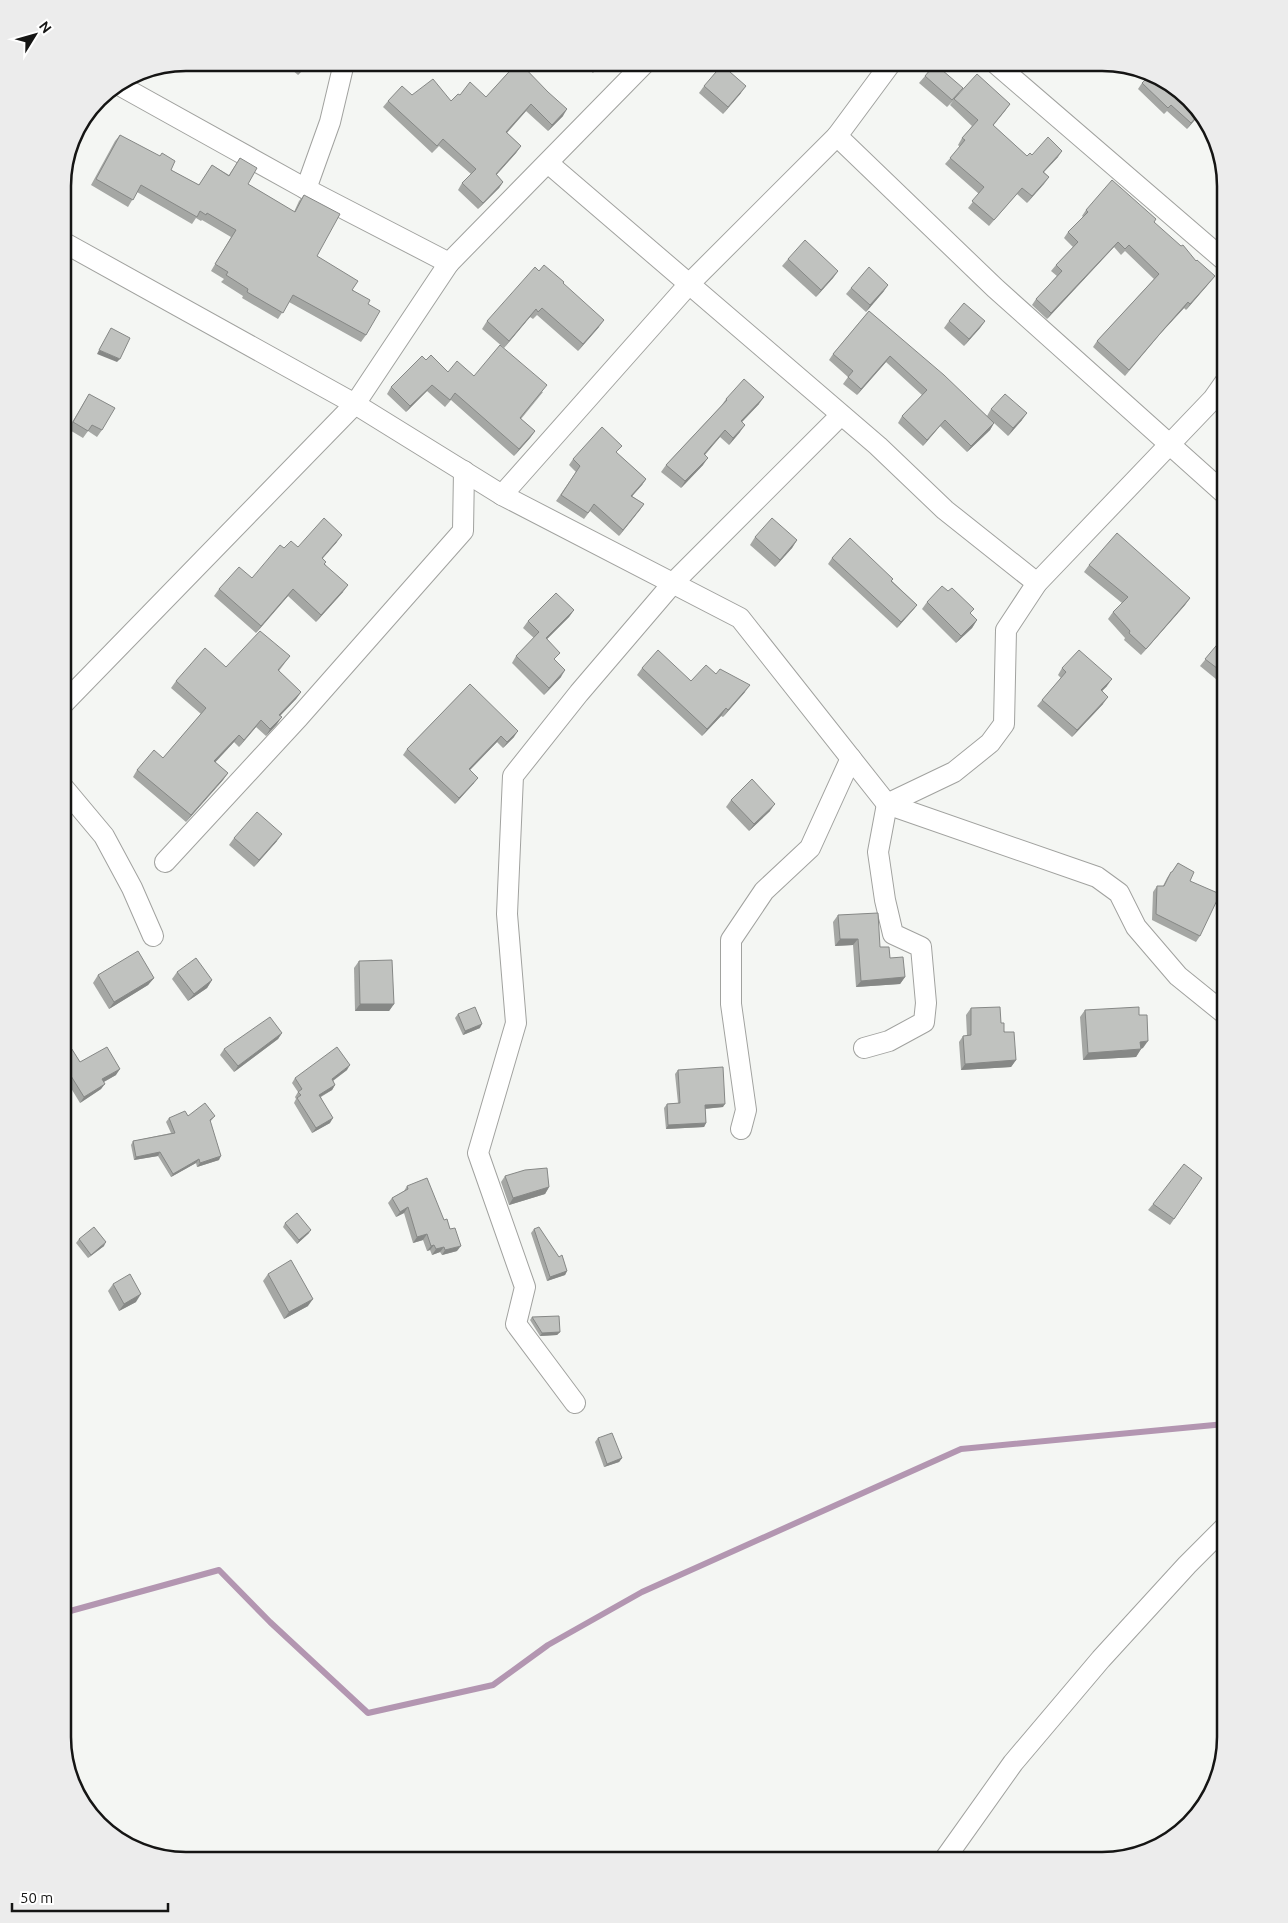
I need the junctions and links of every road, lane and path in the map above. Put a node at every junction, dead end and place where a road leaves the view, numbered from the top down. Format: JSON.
{"nodes":[{"id":1,"x":342,"y":71,"type":"edge"},
{"id":2,"x":637,"y":71,"type":"edge"},
{"id":3,"x":885,"y":71,"type":"edge"},
{"id":4,"x":1004,"y":71,"type":"edge"},
{"id":5,"x":126,"y":89,"type":"edge"},
{"id":6,"x":837,"y":136,"type":"junction"},
{"id":7,"x":548,"y":163,"type":"junction"},
{"id":8,"x":306,"y":189,"type":"junction"},
{"id":9,"x":71,"y":246,"type":"edge"},
{"id":10,"x":1217,"y":253,"type":"edge"},
{"id":11,"x":450,"y":263,"type":"junction"},
{"id":12,"x":690,"y":283,"type":"junction"},
{"id":13,"x":1217,"y":394,"type":"edge"},
{"id":14,"x":355,"y":404,"type":"junction"},
{"id":15,"x":841,"y":415,"type":"junction"},
{"id":16,"x":1170,"y":443,"type":"junction"},
{"id":17,"x":464,"y":471,"type":"junction"},
{"id":18,"x":1217,"y":486,"type":"edge"},
{"id":19,"x":502,"y":495,"type":"junction"},
{"id":20,"x":1037,"y":583,"type":"junction"},
{"id":21,"x":673,"y":584,"type":"junction"},
{"id":22,"x":71,"y":696,"type":"edge"},
{"id":23,"x":851,"y":758,"type":"junction"},
{"id":24,"x":71,"y":797,"type":"edge"},
{"id":25,"x":887,"y":804,"type":"junction"},
{"id":26,"x":165,"y":862,"type":"dead end"},
{"id":27,"x":153,"y":936,"type":"dead end"},
{"id":28,"x":1217,"y":1007,"type":"edge"},
{"id":29,"x":864,"y":1048,"type":"dead end"},
{"id":30,"x":741,"y":1129,"type":"dead end"},
{"id":31,"x":575,"y":1403,"type":"dead end"},
{"id":32,"x":1217,"y":1536,"type":"edge"},
{"id":33,"x":950,"y":1852,"type":"edge"}],
"edges":[{"from":1,"to":8,"type":"street"},
{"from":2,"to":7,"type":"street"},
{"from":3,"to":6,"type":"street"},
{"from":4,"to":10,"type":"street"},
{"from":5,"to":8,"type":"street"},
{"from":6,"to":12,"type":"street"},
{"from":6,"to":16,"type":"street"},
{"from":7,"to":11,"type":"street"},
{"from":7,"to":12,"type":"street"},
{"from":8,"to":11,"type":"street"},
{"from":9,"to":14,"type":"street"},
{"from":11,"to":14,"type":"street"},
{"from":12,"to":15,"type":"street"},
{"from":12,"to":19,"type":"street"},
{"from":13,"to":16,"type":"street"},
{"from":14,"to":17,"type":"street"},
{"from":14,"to":22,"type":"street"},
{"from":15,"to":20,"type":"street"},
{"from":15,"to":21,"type":"street"},
{"from":16,"to":18,"type":"street"},
{"from":16,"to":20,"type":"street"},
{"from":17,"to":19,"type":"street"},
{"from":17,"to":26,"type":"street"},
{"from":19,"to":21,"type":"street"},
{"from":20,"to":25,"type":"street"},
{"from":21,"to":23,"type":"street"},
{"from":21,"to":31,"type":"street"},
{"from":23,"to":25,"type":"street"},
{"from":23,"to":30,"type":"street"},
{"from":24,"to":27,"type":"street"},
{"from":25,"to":28,"type":"street"},
{"from":25,"to":29,"type":"street"},
{"from":32,"to":33,"type":"street"}]}
